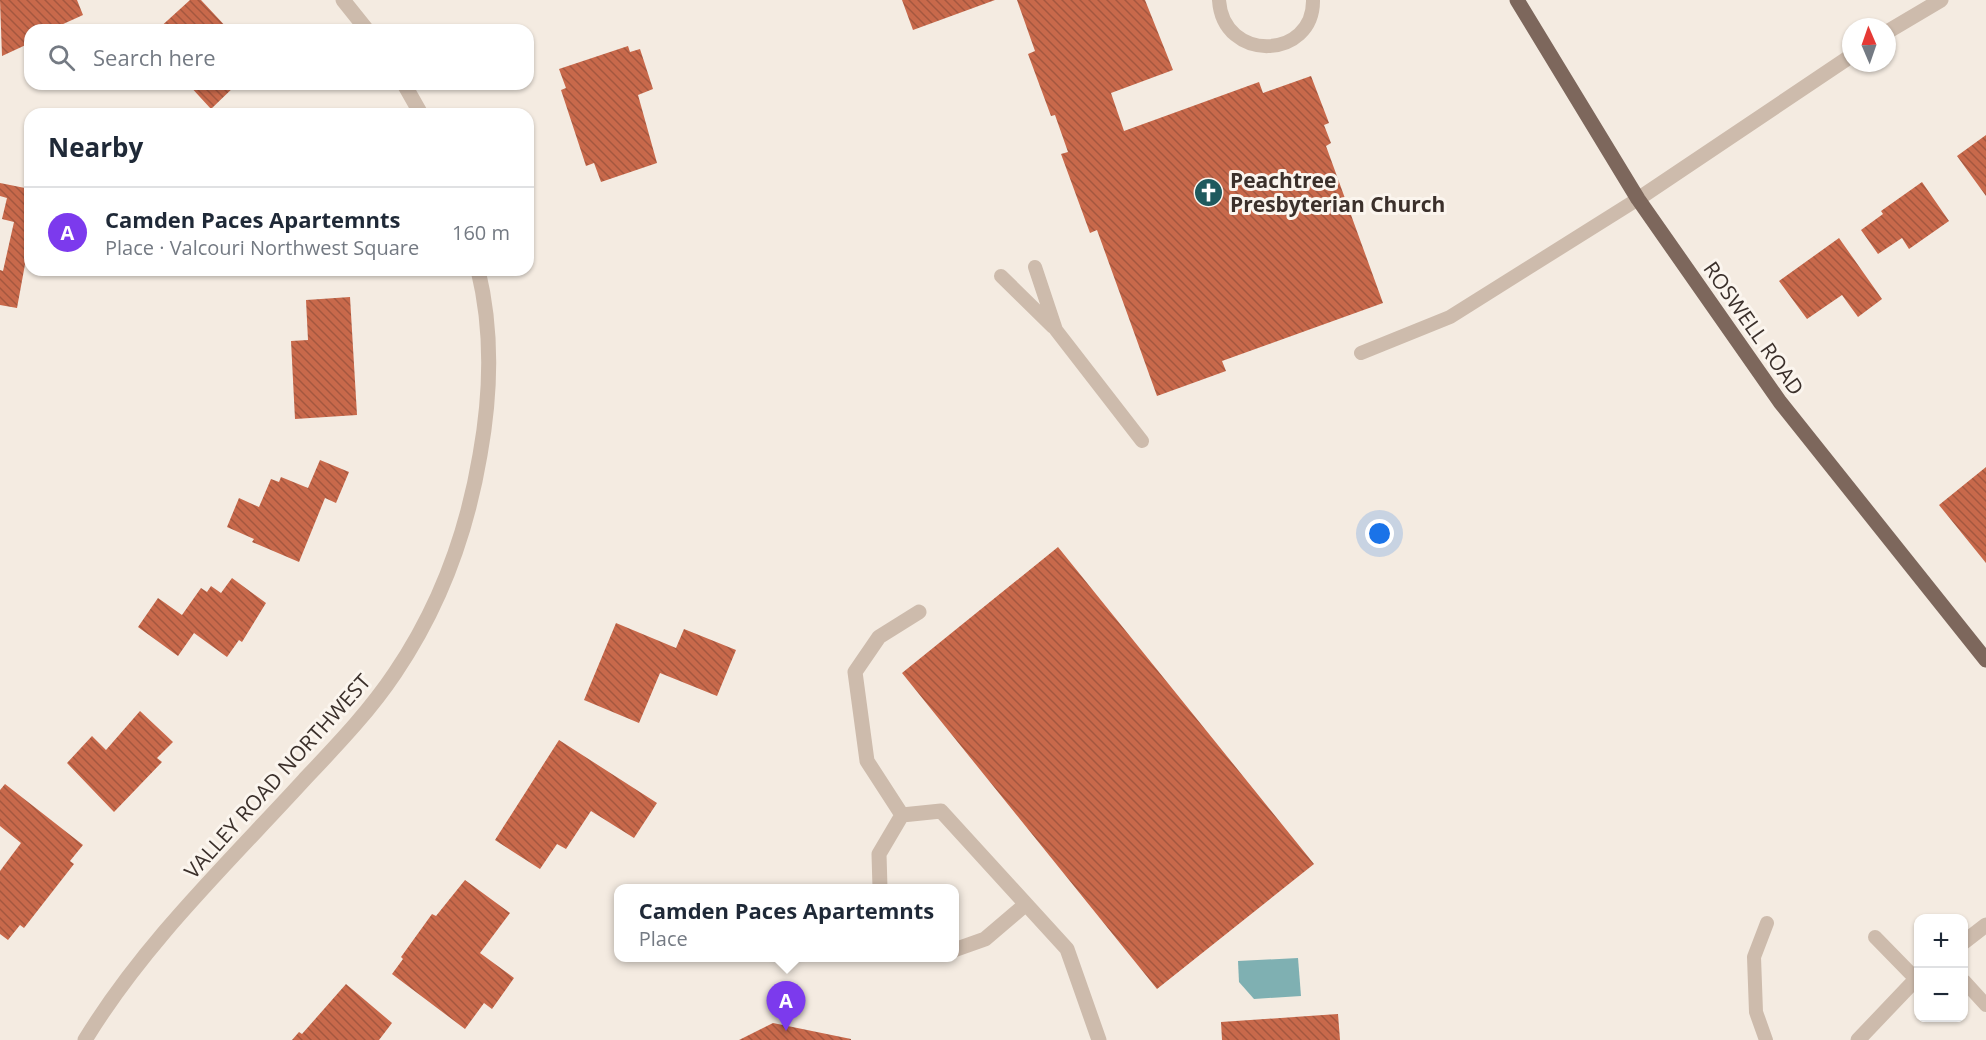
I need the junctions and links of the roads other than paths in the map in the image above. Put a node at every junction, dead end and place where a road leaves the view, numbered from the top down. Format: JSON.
{"nodes":[{"id":1,"x":343,"y":0,"type":"edge"},
{"id":2,"x":1219,"y":0,"type":"edge"},
{"id":3,"x":1313,"y":0,"type":"edge"},
{"id":4,"x":1516,"y":0,"type":"edge"},
{"id":5,"x":1941,"y":0,"type":"edge"},
{"id":6,"x":362,"y":24,"type":"edge"},
{"id":7,"x":1896,"y":27,"type":"edge"},
{"id":8,"x":1842,"y":62,"type":"edge"},
{"id":9,"x":407,"y":90,"type":"edge"},
{"id":10,"x":418,"y":108,"type":"edge"},
{"id":11,"x":1638,"y":199,"type":"junction"},
{"id":12,"x":1035,"y":267,"type":"dead end"},
{"id":13,"x":479,"y":276,"type":"edge"},
{"id":14,"x":1001,"y":276,"type":"dead end"},
{"id":15,"x":1056,"y":330,"type":"junction"},
{"id":16,"x":1360,"y":353,"type":"dead end"},
{"id":17,"x":1142,"y":441,"type":"dead end"},
{"id":18,"x":919,"y":612,"type":"dead end"},
{"id":19,"x":1986,"y":660,"type":"edge"},
{"id":20,"x":902,"y":815,"type":"junction"},
{"id":21,"x":880,"y":884,"type":"edge"},
{"id":22,"x":1026,"y":904,"type":"junction"},
{"id":23,"x":1767,"y":923,"type":"dead end"},
{"id":24,"x":1986,"y":925,"type":"edge"},
{"id":25,"x":1875,"y":937,"type":"dead end"},
{"id":26,"x":1968,"y":939,"type":"edge"},
{"id":27,"x":959,"y":948,"type":"edge"},
{"id":28,"x":1914,"y":975,"type":"edge"},
{"id":29,"x":1914,"y":981,"type":"edge"},
{"id":30,"x":1968,"y":985,"type":"edge"},
{"id":31,"x":1986,"y":1005,"type":"edge"},
{"id":32,"x":84,"y":1040,"type":"edge"},
{"id":33,"x":1099,"y":1040,"type":"edge"},
{"id":34,"x":1766,"y":1040,"type":"edge"},
{"id":35,"x":1858,"y":1040,"type":"edge"}],
"edges":[{"from":1,"to":6,"type":"street"},
{"from":2,"to":3,"type":"lane"},
{"from":4,"to":11,"type":"main road","name":"ROSWELL ROAD"},
{"from":5,"to":7,"type":"street"},
{"from":8,"to":11,"type":"street"},
{"from":9,"to":10,"type":"street"},
{"from":11,"to":16,"type":"lane"},
{"from":11,"to":19,"type":"main road","name":"ROSWELL ROAD"},
{"from":12,"to":15,"type":"lane"},
{"from":13,"to":32,"type":"street","name":"VALLEY ROAD NORTHWEST"},
{"from":14,"to":15,"type":"lane"},
{"from":15,"to":17,"type":"lane"},
{"from":18,"to":20,"type":"street"},
{"from":20,"to":21,"type":"street"},
{"from":20,"to":22,"type":"street"},
{"from":22,"to":27,"type":"street"},
{"from":22,"to":33,"type":"street"},
{"from":23,"to":34,"type":"lane"},
{"from":24,"to":26,"type":"street"},
{"from":25,"to":28,"type":"lane"},
{"from":29,"to":35,"type":"street"},
{"from":30,"to":31,"type":"lane"}]}
